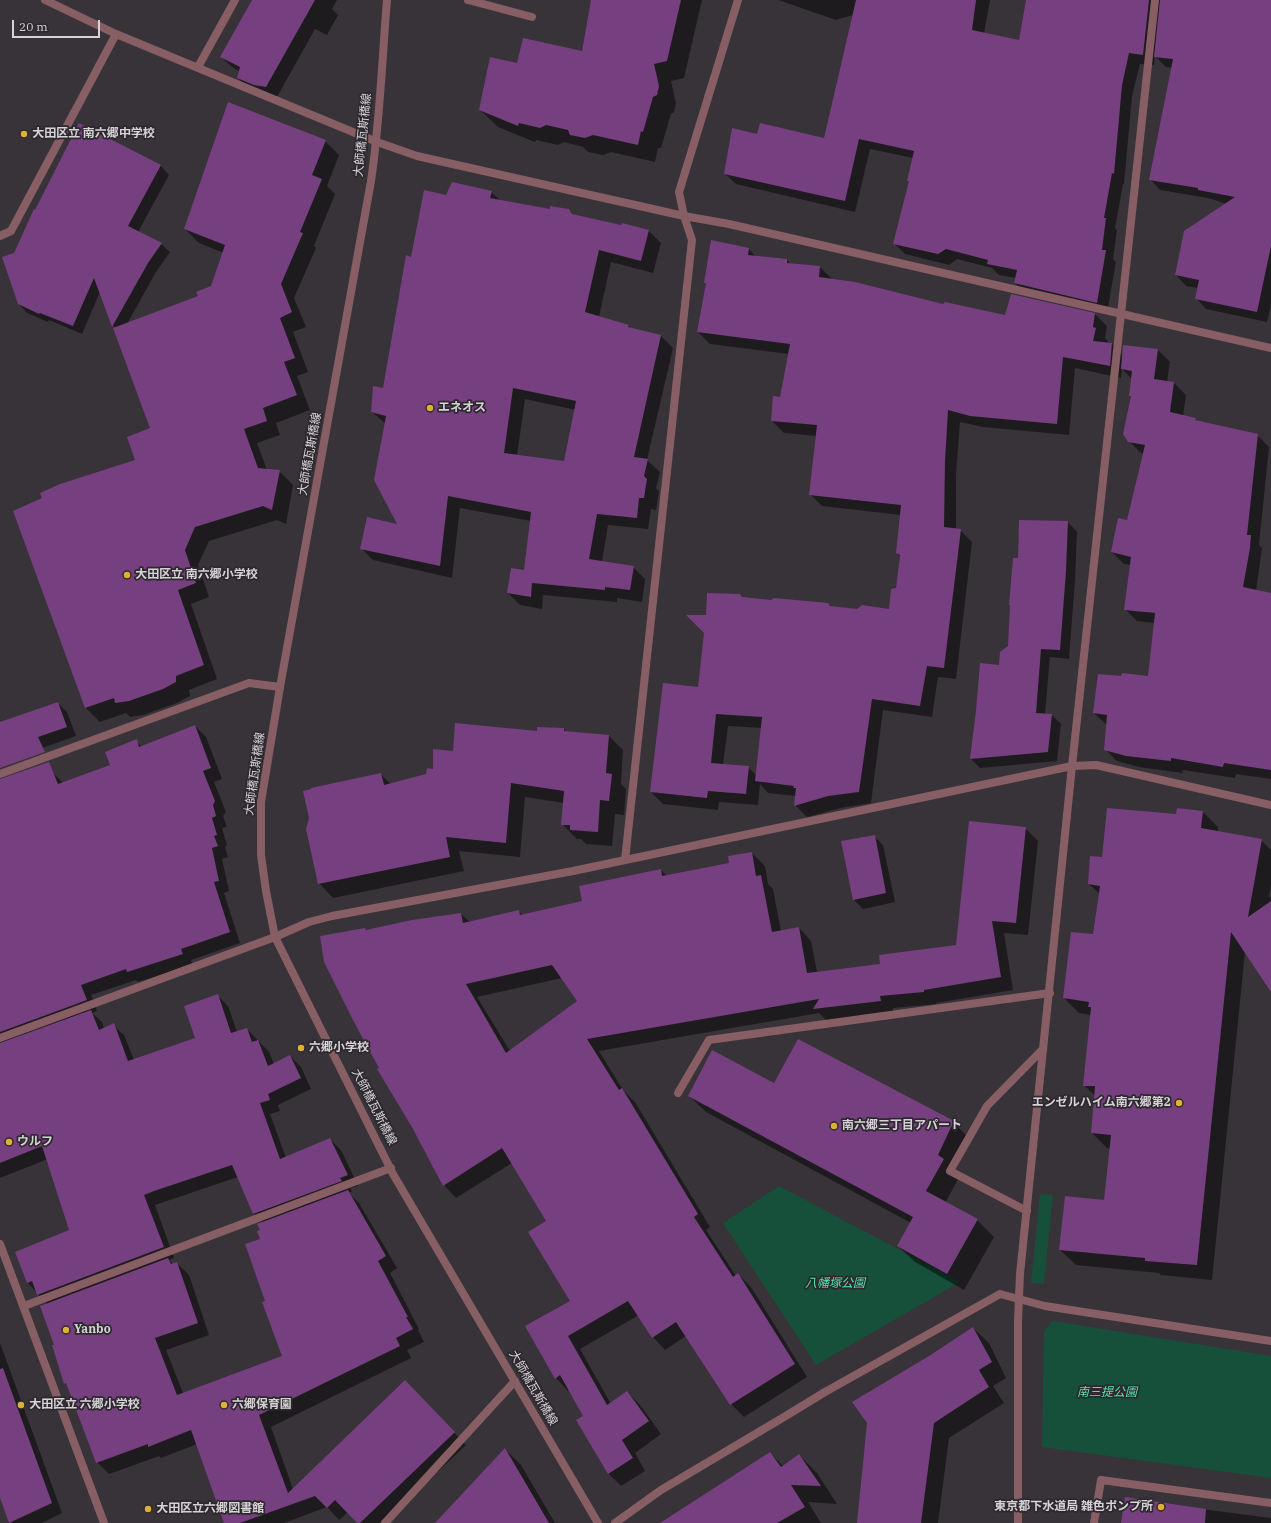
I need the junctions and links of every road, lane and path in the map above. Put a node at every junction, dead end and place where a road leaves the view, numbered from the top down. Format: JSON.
{"nodes":[{"id":1,"x":45,"y":0,"type":"edge"},
{"id":2,"x":235,"y":0,"type":"edge"},
{"id":3,"x":387,"y":0,"type":"edge"},
{"id":4,"x":468,"y":0,"type":"edge"},
{"id":5,"x":738,"y":0,"type":"edge"},
{"id":6,"x":1155,"y":0,"type":"edge"},
{"id":7,"x":532,"y":17,"type":"dead end"},
{"id":8,"x":116,"y":34,"type":"junction"},
{"id":9,"x":198,"y":67,"type":"junction"},
{"id":10,"x":377,"y":142,"type":"junction"},
{"id":11,"x":684,"y":216,"type":"junction"},
{"id":12,"x":0,"y":236,"type":"edge"},
{"id":13,"x":1122,"y":313,"type":"junction"},
{"id":14,"x":1271,"y":348,"type":"edge"},
{"id":15,"x":280,"y":688,"type":"junction"},
{"id":16,"x":1072,"y":766,"type":"junction"},
{"id":17,"x":0,"y":774,"type":"edge"},
{"id":18,"x":1271,"y":805,"type":"edge"},
{"id":19,"x":625,"y":860,"type":"junction"},
{"id":20,"x":274,"y":937,"type":"junction"},
{"id":21,"x":1050,"y":993,"type":"junction"},
{"id":22,"x":0,"y":1038,"type":"edge"},
{"id":23,"x":1043,"y":1050,"type":"junction"},
{"id":24,"x":678,"y":1094,"type":"dead end"},
{"id":25,"x":391,"y":1168,"type":"junction"},
{"id":26,"x":1027,"y":1211,"type":"junction"},
{"id":27,"x":0,"y":1244,"type":"edge"},
{"id":28,"x":1018,"y":1298,"type":"junction"},
{"id":29,"x":24,"y":1306,"type":"junction"},
{"id":30,"x":1271,"y":1341,"type":"edge"},
{"id":31,"x":515,"y":1380,"type":"junction"},
{"id":32,"x":1271,"y":1503,"type":"edge"},
{"id":33,"x":104,"y":1523,"type":"edge"},
{"id":34,"x":385,"y":1523,"type":"edge"},
{"id":35,"x":598,"y":1523,"type":"edge"},
{"id":36,"x":615,"y":1523,"type":"edge"},
{"id":37,"x":1018,"y":1523,"type":"edge"},
{"id":38,"x":1094,"y":1523,"type":"edge"}],
"edges":[{"from":1,"to":8,"type":"street"},
{"from":2,"to":9,"type":"street"},
{"from":3,"to":10,"type":"street","name":"大師橋瓦斯橋線"},
{"from":4,"to":7,"type":"street"},
{"from":5,"to":11,"type":"street"},
{"from":6,"to":13,"type":"street"},
{"from":8,"to":9,"type":"street"},
{"from":8,"to":12,"type":"street"},
{"from":9,"to":10,"type":"street"},
{"from":10,"to":11,"type":"street"},
{"from":10,"to":15,"type":"street","name":"大師橋瓦斯橋線"},
{"from":11,"to":13,"type":"street"},
{"from":11,"to":19,"type":"street"},
{"from":13,"to":14,"type":"street"},
{"from":13,"to":16,"type":"street"},
{"from":15,"to":17,"type":"street"},
{"from":15,"to":20,"type":"street","name":"大師橋瓦斯橋線"},
{"from":16,"to":18,"type":"street"},
{"from":16,"to":19,"type":"street"},
{"from":16,"to":21,"type":"street"},
{"from":19,"to":20,"type":"street"},
{"from":20,"to":22,"type":"street"},
{"from":20,"to":25,"type":"street","name":"大師橋瓦斯橋線"},
{"from":21,"to":23,"type":"street"},
{"from":21,"to":24,"type":"street"},
{"from":23,"to":26,"type":"street"},
{"from":23,"to":26,"type":"street"},
{"from":25,"to":29,"type":"street"},
{"from":25,"to":31,"type":"street","name":"大師橋瓦斯橋線"},
{"from":26,"to":28,"type":"street"},
{"from":27,"to":29,"type":"street"},
{"from":28,"to":30,"type":"street"},
{"from":28,"to":36,"type":"street"},
{"from":28,"to":37,"type":"street"},
{"from":29,"to":33,"type":"street"},
{"from":31,"to":34,"type":"street"},
{"from":31,"to":35,"type":"street","name":"大師橋瓦斯橋線"},
{"from":32,"to":38,"type":"street"}]}
